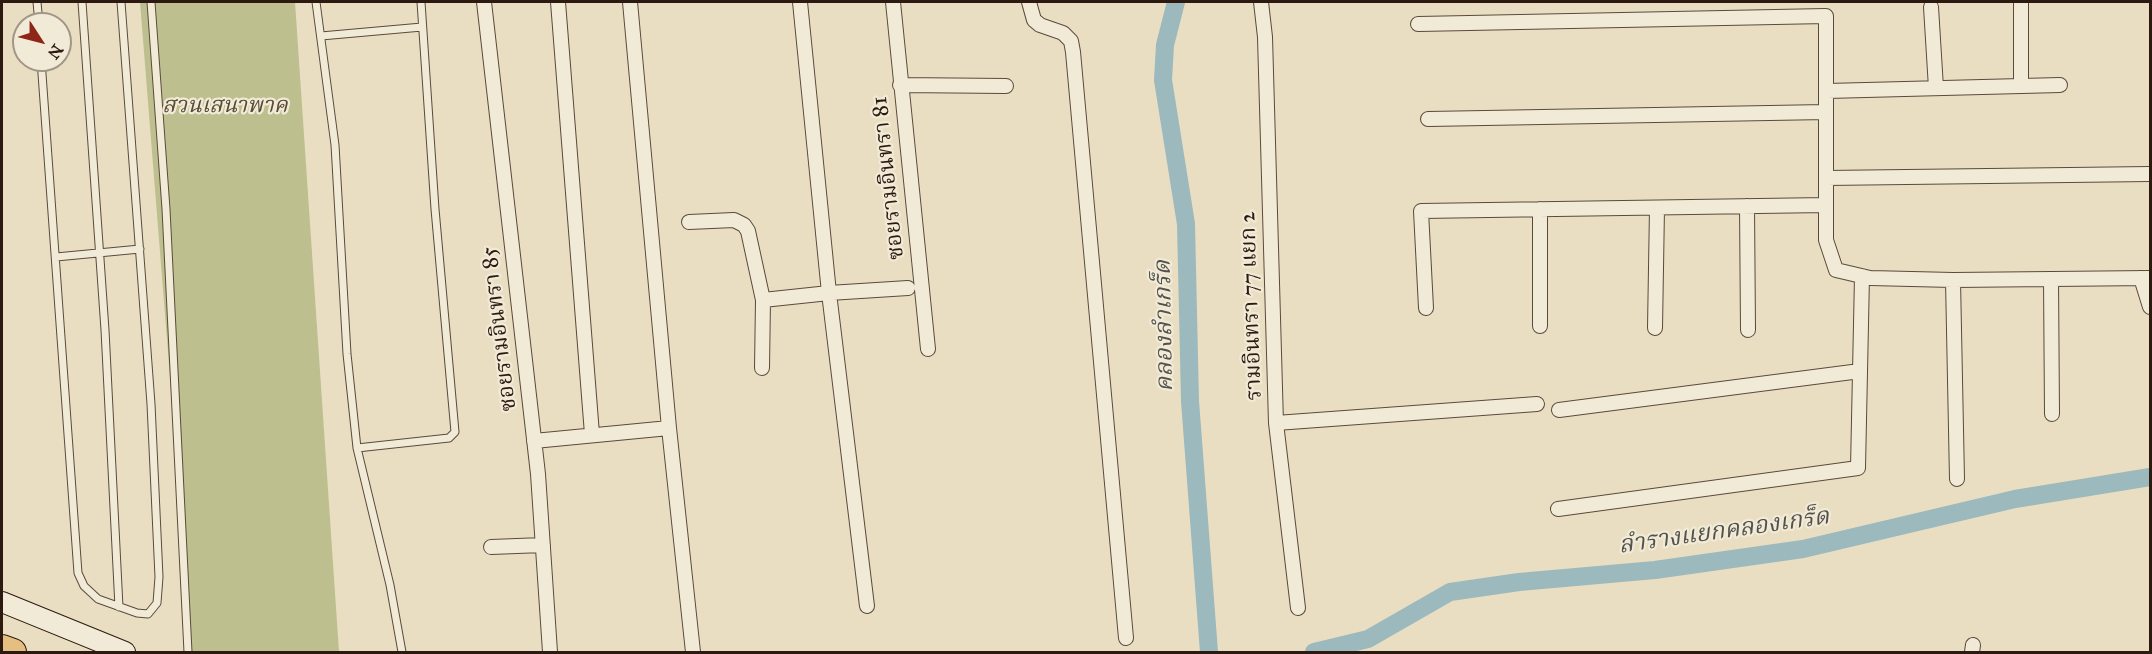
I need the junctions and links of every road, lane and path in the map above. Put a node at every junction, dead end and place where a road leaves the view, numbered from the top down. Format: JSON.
{"nodes":[{"id":1,"x":82,"y":2,"type":"edge"},
{"id":2,"x":121,"y":2,"type":"edge"},
{"id":3,"x":151,"y":2,"type":"edge"},
{"id":4,"x":316,"y":2,"type":"edge"},
{"id":5,"x":421,"y":2,"type":"edge"},
{"id":6,"x":484,"y":2,"type":"edge"},
{"id":7,"x":558,"y":2,"type":"edge"},
{"id":8,"x":630,"y":2,"type":"edge"},
{"id":9,"x":800,"y":2,"type":"edge"},
{"id":10,"x":893,"y":2,"type":"edge"},
{"id":11,"x":1029,"y":2,"type":"edge"},
{"id":12,"x":1261,"y":2,"type":"edge"},
{"id":13,"x":2021,"y":2,"type":"edge"},
{"id":14,"x":1931,"y":7,"type":"dead end"},
{"id":15,"x":1418,"y":24,"type":"dead end"},
{"id":16,"x":422,"y":27,"type":"junction"},
{"id":17,"x":321,"y":36,"type":"junction"},
{"id":18,"x":42,"y":72,"type":"edge"},
{"id":19,"x":900,"y":85,"type":"junction"},
{"id":20,"x":2061,"y":85,"type":"dead end"},
{"id":21,"x":1005,"y":86,"type":"dead end"},
{"id":22,"x":2021,"y":86,"type":"junction"},
{"id":23,"x":1936,"y":88,"type":"junction"},
{"id":24,"x":1827,"y":91,"type":"junction"},
{"id":25,"x":1826,"y":112,"type":"junction"},
{"id":26,"x":1428,"y":119,"type":"dead end"},
{"id":27,"x":2151,"y":174,"type":"edge"},
{"id":28,"x":1826,"y":178,"type":"junction"},
{"id":29,"x":1826,"y":205,"type":"junction"},
{"id":30,"x":1747,"y":206,"type":"junction"},
{"id":31,"x":1657,"y":208,"type":"junction"},
{"id":32,"x":1540,"y":209,"type":"junction"},
{"id":33,"x":689,"y":222,"type":"dead end"},
{"id":34,"x":140,"y":249,"type":"junction"},
{"id":35,"x":100,"y":253,"type":"junction"},
{"id":36,"x":56,"y":257,"type":"junction"},
{"id":37,"x":1862,"y":276,"type":"junction"},
{"id":38,"x":2146,"y":278,"type":"edge"},
{"id":39,"x":2051,"y":279,"type":"junction"},
{"id":40,"x":1953,"y":280,"type":"junction"},
{"id":41,"x":908,"y":288,"type":"dead end"},
{"id":42,"x":828,"y":293,"type":"junction"},
{"id":43,"x":763,"y":300,"type":"junction"},
{"id":44,"x":2151,"y":307,"type":"edge"},
{"id":45,"x":1426,"y":308,"type":"dead end"},
{"id":46,"x":1540,"y":326,"type":"dead end"},
{"id":47,"x":1655,"y":328,"type":"dead end"},
{"id":48,"x":1748,"y":330,"type":"dead end"},
{"id":49,"x":928,"y":349,"type":"dead end"},
{"id":50,"x":762,"y":368,"type":"dead end"},
{"id":51,"x":1860,"y":371,"type":"junction"},
{"id":52,"x":1537,"y":404,"type":"dead end"},
{"id":53,"x":1559,"y":410,"type":"dead end"},
{"id":54,"x":2052,"y":414,"type":"dead end"},
{"id":55,"x":1276,"y":423,"type":"junction"},
{"id":56,"x":669,"y":428,"type":"junction"},
{"id":57,"x":592,"y":434,"type":"junction"},
{"id":58,"x":534,"y":441,"type":"junction"},
{"id":59,"x":357,"y":448,"type":"junction"},
{"id":60,"x":1957,"y":479,"type":"dead end"},
{"id":61,"x":1558,"y":509,"type":"dead end"},
{"id":62,"x":543,"y":545,"type":"junction"},
{"id":63,"x":490,"y":547,"type":"dead end"},
{"id":64,"x":2,"y":602,"type":"edge"},
{"id":65,"x":867,"y":606,"type":"dead end"},
{"id":66,"x":119,"y":607,"type":"junction"},
{"id":67,"x":1298,"y":608,"type":"dead end"},
{"id":68,"x":1126,"y":638,"type":"dead end"},
{"id":69,"x":2,"y":648,"type":"edge"},
{"id":70,"x":13,"y":652,"type":"edge"},
{"id":71,"x":125,"y":652,"type":"edge"},
{"id":72,"x":188,"y":652,"type":"edge"},
{"id":73,"x":402,"y":652,"type":"edge"},
{"id":74,"x":550,"y":652,"type":"edge"},
{"id":75,"x":693,"y":652,"type":"edge"}],
"edges":[{"from":1,"to":35,"type":"lane"},
{"from":2,"to":34,"type":"lane"},
{"from":3,"to":72,"type":"lane"},
{"from":4,"to":17,"type":"lane"},
{"from":5,"to":16,"type":"lane"},
{"from":6,"to":58,"type":"street","name":"ซอยรามอินทรา 85"},
{"from":7,"to":57,"type":"street"},
{"from":8,"to":56,"type":"street"},
{"from":9,"to":42,"type":"street"},
{"from":10,"to":19,"type":"street","name":"ซอยรามอินทรา 81"},
{"from":11,"to":68,"type":"street"},
{"from":12,"to":55,"type":"street","name":"รามอินทรา 77 แยก 2"},
{"from":13,"to":22,"type":"street"},
{"from":14,"to":23,"type":"street"},
{"from":15,"to":24,"type":"street"},
{"from":16,"to":17,"type":"lane"},
{"from":16,"to":59,"type":"lane"},
{"from":17,"to":59,"type":"lane"},
{"from":18,"to":36,"type":"lane"},
{"from":19,"to":21,"type":"street"},
{"from":19,"to":49,"type":"street","name":"ซอยรามอินทรา 81"},
{"from":20,"to":22,"type":"street"},
{"from":22,"to":23,"type":"street"},
{"from":23,"to":24,"type":"street"},
{"from":24,"to":25,"type":"street"},
{"from":25,"to":26,"type":"street"},
{"from":25,"to":28,"type":"street"},
{"from":27,"to":28,"type":"street"},
{"from":28,"to":29,"type":"street"},
{"from":29,"to":30,"type":"street"},
{"from":29,"to":37,"type":"street"},
{"from":30,"to":31,"type":"street"},
{"from":30,"to":48,"type":"street"},
{"from":31,"to":32,"type":"street"},
{"from":31,"to":47,"type":"street"},
{"from":32,"to":45,"type":"street"},
{"from":32,"to":46,"type":"street"},
{"from":33,"to":43,"type":"street"},
{"from":34,"to":35,"type":"lane"},
{"from":34,"to":66,"type":"lane"},
{"from":35,"to":36,"type":"lane"},
{"from":35,"to":66,"type":"lane"},
{"from":36,"to":66,"type":"lane"},
{"from":37,"to":40,"type":"street"},
{"from":37,"to":51,"type":"street"},
{"from":38,"to":39,"type":"street"},
{"from":38,"to":44,"type":"street"},
{"from":39,"to":40,"type":"street"},
{"from":39,"to":54,"type":"street"},
{"from":40,"to":60,"type":"street"},
{"from":41,"to":42,"type":"street"},
{"from":42,"to":43,"type":"street"},
{"from":42,"to":65,"type":"street"},
{"from":43,"to":50,"type":"street"},
{"from":51,"to":53,"type":"street"},
{"from":51,"to":61,"type":"street"},
{"from":52,"to":55,"type":"street"},
{"from":55,"to":67,"type":"street","name":"รามอินทรา 77 แยก 2"},
{"from":56,"to":57,"type":"street"},
{"from":56,"to":75,"type":"street"},
{"from":57,"to":58,"type":"street"},
{"from":58,"to":62,"type":"street","name":"ซอยรามอินทรา 85"},
{"from":59,"to":73,"type":"lane"},
{"from":62,"to":63,"type":"street"},
{"from":62,"to":74,"type":"street","name":"ซอยรามอินทรา 85"},
{"from":64,"to":71,"type":"main road"},
{"from":69,"to":70,"type":"highway"}]}
